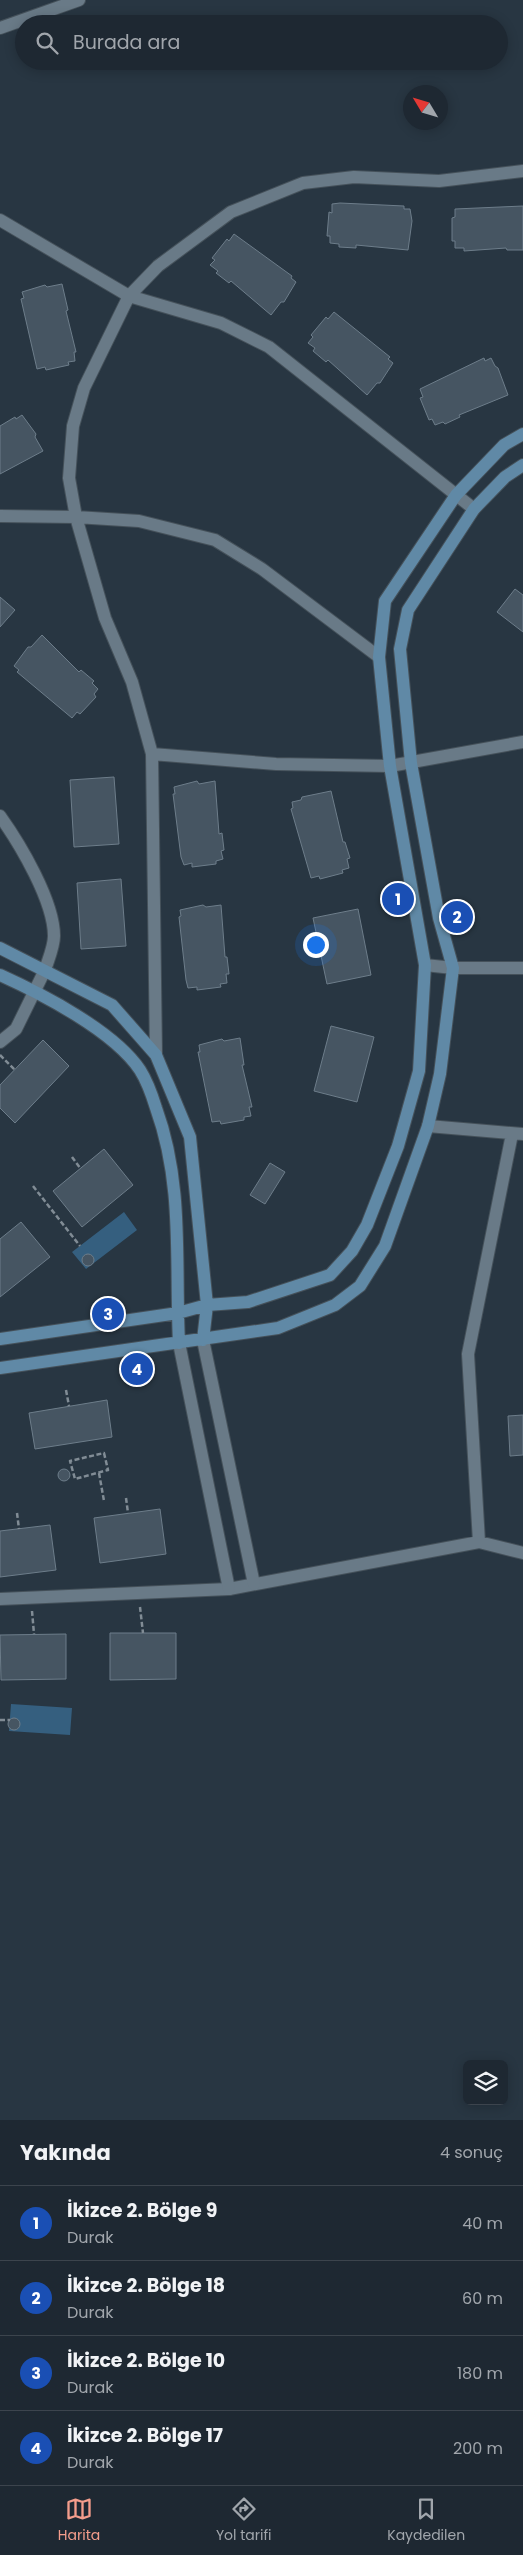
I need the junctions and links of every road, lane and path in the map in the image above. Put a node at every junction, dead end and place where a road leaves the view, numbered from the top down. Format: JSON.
{"nodes":[{"id":1,"x":79,"y":0,"type":"edge"},
{"id":2,"x":37,"y":15,"type":"edge"},
{"id":3,"x":15,"y":23,"type":"edge"},
{"id":4,"x":0,"y":28,"type":"edge"},
{"id":5,"x":523,"y":171,"type":"edge"},
{"id":6,"x":0,"y":220,"type":"edge"},
{"id":7,"x":129,"y":296,"type":"junction"},
{"id":8,"x":523,"y":434,"type":"edge"},
{"id":9,"x":523,"y":465,"type":"edge"},
{"id":10,"x":456,"y":495,"type":"junction"},
{"id":11,"x":474,"y":509,"type":"junction"},
{"id":12,"x":0,"y":516,"type":"edge"},
{"id":13,"x":76,"y":517,"type":"junction"},
{"id":14,"x":379,"y":657,"type":"junction"},
{"id":15,"x":523,"y":742,"type":"edge"},
{"id":16,"x":152,"y":754,"type":"junction"},
{"id":17,"x":411,"y":764,"type":"junction"},
{"id":18,"x":390,"y":766,"type":"junction"},
{"id":19,"x":0,"y":816,"type":"edge"},
{"id":20,"x":0,"y":948,"type":"edge"},
{"id":21,"x":425,"y":965,"type":"junction"},
{"id":22,"x":453,"y":968,"type":"junction"},
{"id":23,"x":523,"y":968,"type":"edge"},
{"id":24,"x":45,"y":970,"type":"junction"},
{"id":25,"x":0,"y":975,"type":"edge"},
{"id":26,"x":36,"y":991,"type":"junction"},
{"id":27,"x":0,"y":1042,"type":"edge"},
{"id":28,"x":156,"y":1054,"type":"junction"},
{"id":29,"x":0,"y":1055,"type":"edge"},
{"id":30,"x":15,"y":1070,"type":"dead end"},
{"id":31,"x":428,"y":1126,"type":"junction"},
{"id":32,"x":518,"y":1134,"type":"edge"},
{"id":33,"x":72,"y":1157,"type":"dead end"},
{"id":34,"x":80,"y":1168,"type":"dead end"},
{"id":35,"x":33,"y":1186,"type":"dead end"},
{"id":36,"x":80,"y":1246,"type":"dead end"},
{"id":37,"x":208,"y":1305,"type":"junction"},
{"id":38,"x":178,"y":1313,"type":"junction"},
{"id":39,"x":0,"y":1339,"type":"edge"},
{"id":40,"x":203,"y":1340,"type":"junction"},
{"id":41,"x":179,"y":1344,"type":"junction"},
{"id":42,"x":0,"y":1368,"type":"edge"},
{"id":43,"x":66,"y":1390,"type":"dead end"},
{"id":44,"x":69,"y":1406,"type":"dead end"},
{"id":45,"x":99,"y":1473,"type":"junction"},
{"id":46,"x":126,"y":1498,"type":"dead end"},
{"id":47,"x":104,"y":1501,"type":"dead end"},
{"id":48,"x":16,"y":1513,"type":"dead end"},
{"id":49,"x":128,"y":1513,"type":"dead end"},
{"id":50,"x":19,"y":1529,"type":"dead end"},
{"id":51,"x":479,"y":1542,"type":"junction"},
{"id":52,"x":523,"y":1553,"type":"edge"},
{"id":53,"x":254,"y":1584,"type":"junction"},
{"id":54,"x":229,"y":1589,"type":"junction"},
{"id":55,"x":139,"y":1593,"type":"junction"},
{"id":56,"x":31,"y":1597,"type":"junction"},
{"id":57,"x":0,"y":1599,"type":"edge"},
{"id":58,"x":143,"y":1633,"type":"dead end"},
{"id":59,"x":34,"y":1634,"type":"dead end"},
{"id":60,"x":0,"y":1720,"type":"edge"},
{"id":61,"x":10,"y":1720,"type":"dead end"}],
"edges":[{"from":1,"to":2,"type":"street"},
{"from":3,"to":4,"type":"street"},
{"from":5,"to":7,"type":"street"},
{"from":6,"to":7,"type":"street"},
{"from":7,"to":10,"type":"street"},
{"from":7,"to":13,"type":"street"},
{"from":8,"to":10,"type":"main road"},
{"from":9,"to":11,"type":"main road"},
{"from":10,"to":11,"type":"street"},
{"from":10,"to":14,"type":"main road"},
{"from":11,"to":17,"type":"main road"},
{"from":12,"to":13,"type":"street"},
{"from":13,"to":14,"type":"street"},
{"from":13,"to":16,"type":"street"},
{"from":14,"to":18,"type":"main road"},
{"from":15,"to":17,"type":"street"},
{"from":16,"to":18,"type":"street"},
{"from":16,"to":28,"type":"street"},
{"from":17,"to":18,"type":"street"},
{"from":17,"to":22,"type":"main road"},
{"from":18,"to":21,"type":"main road"},
{"from":19,"to":24,"type":"street"},
{"from":20,"to":24,"type":"main road"},
{"from":21,"to":22,"type":"street"},
{"from":21,"to":37,"type":"main road"},
{"from":22,"to":23,"type":"street"},
{"from":22,"to":31,"type":"main road"},
{"from":24,"to":26,"type":"street"},
{"from":24,"to":28,"type":"main road"},
{"from":25,"to":26,"type":"main road"},
{"from":26,"to":27,"type":"street"},
{"from":26,"to":38,"type":"main road"},
{"from":28,"to":37,"type":"main road"},
{"from":29,"to":30,"type":"path"},
{"from":31,"to":32,"type":"street"},
{"from":31,"to":40,"type":"main road"},
{"from":32,"to":51,"type":"street"},
{"from":33,"to":34,"type":"path"},
{"from":35,"to":36,"type":"path"},
{"from":37,"to":38,"type":"main road"},
{"from":37,"to":40,"type":"main road"},
{"from":38,"to":39,"type":"main road"},
{"from":38,"to":41,"type":"main road"},
{"from":40,"to":41,"type":"main road"},
{"from":40,"to":53,"type":"street"},
{"from":41,"to":42,"type":"main road"},
{"from":41,"to":54,"type":"street"},
{"from":43,"to":44,"type":"path"},
{"from":45,"to":45,"type":"path"},
{"from":45,"to":47,"type":"path"},
{"from":46,"to":49,"type":"path"},
{"from":48,"to":50,"type":"path"},
{"from":51,"to":52,"type":"street"},
{"from":51,"to":53,"type":"street"},
{"from":53,"to":54,"type":"street"},
{"from":54,"to":55,"type":"street"},
{"from":55,"to":56,"type":"street"},
{"from":55,"to":58,"type":"path"},
{"from":56,"to":57,"type":"street"},
{"from":56,"to":59,"type":"path"},
{"from":60,"to":61,"type":"path"}]}
